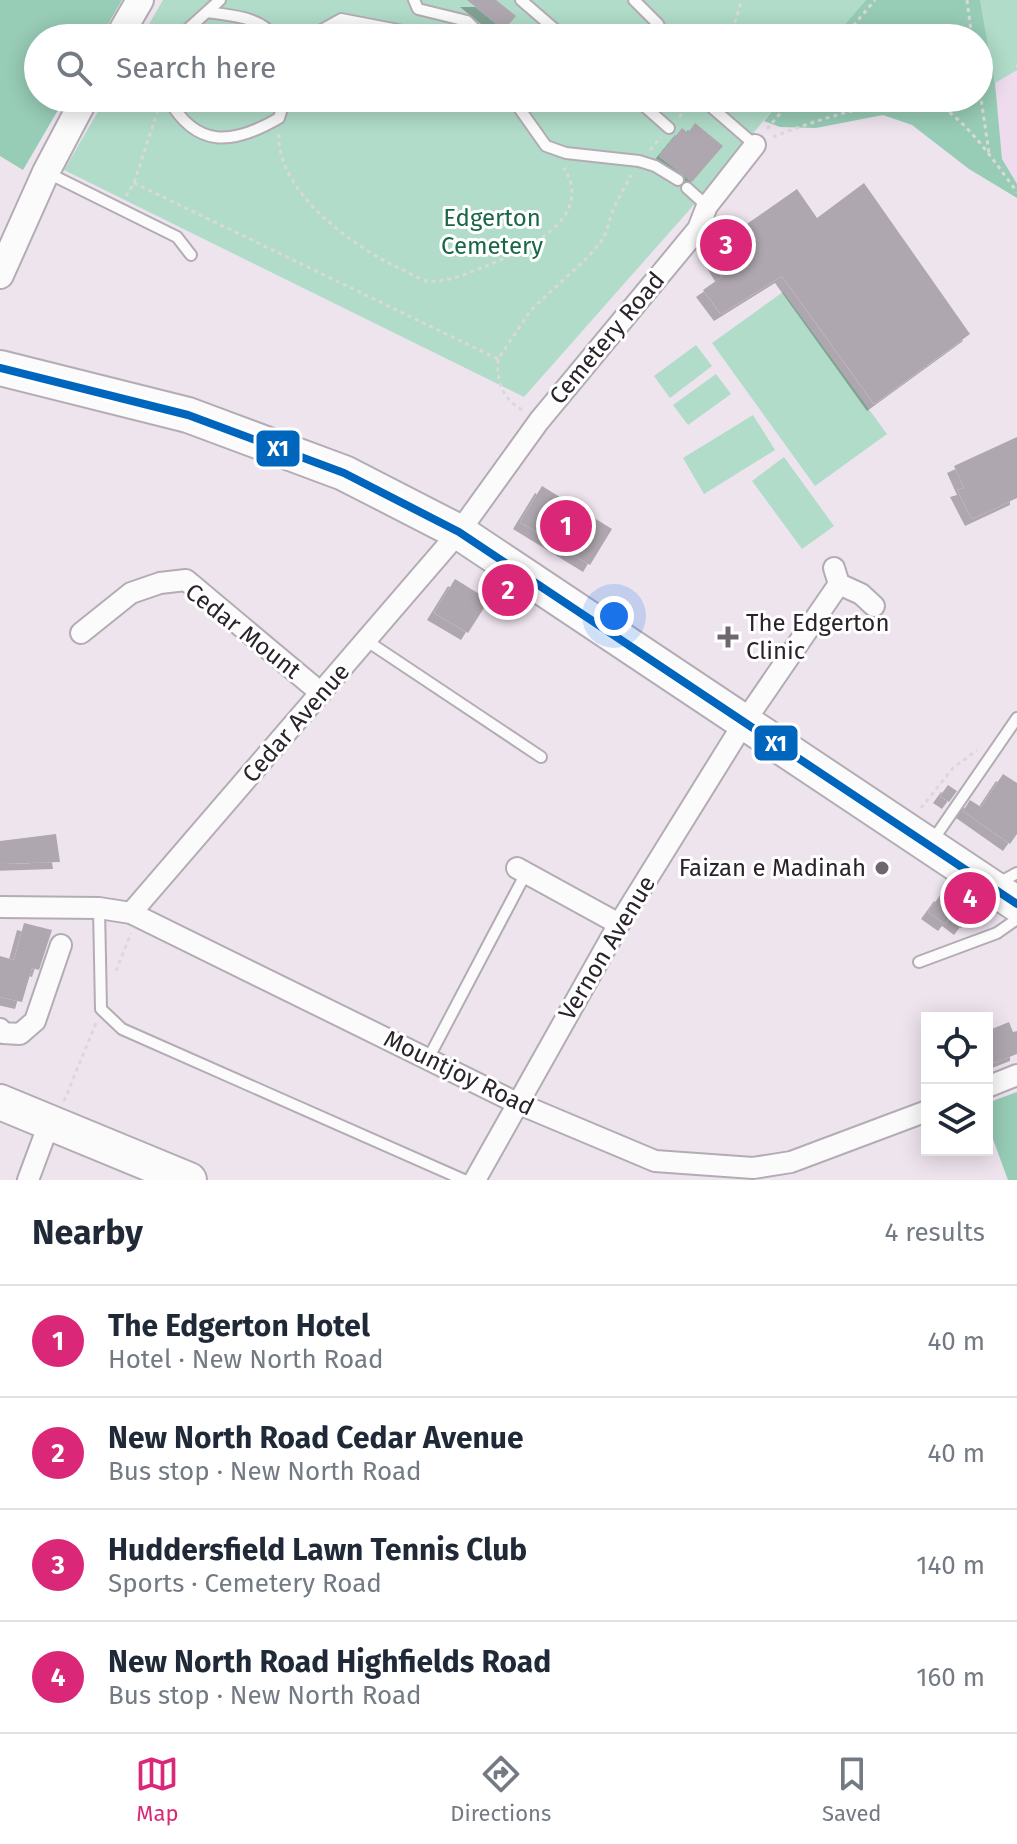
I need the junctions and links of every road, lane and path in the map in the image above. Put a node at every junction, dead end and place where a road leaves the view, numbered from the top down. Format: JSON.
{"nodes":[{"id":1,"x":140,"y":0,"type":"edge"},
{"id":2,"x":220,"y":0,"type":"edge"},
{"id":3,"x":521,"y":0,"type":"edge"},
{"id":4,"x":634,"y":0,"type":"edge"},
{"id":5,"x":742,"y":0,"type":"edge"},
{"id":6,"x":875,"y":0,"type":"edge"},
{"id":7,"x":967,"y":0,"type":"edge"},
{"id":8,"x":416,"y":5,"type":"edge"},
{"id":9,"x":208,"y":12,"type":"junction"},
{"id":10,"x":126,"y":24,"type":"edge"},
{"id":11,"x":194,"y":24,"type":"edge"},
{"id":12,"x":259,"y":24,"type":"edge"},
{"id":13,"x":332,"y":24,"type":"edge"},
{"id":14,"x":365,"y":24,"type":"edge"},
{"id":15,"x":470,"y":24,"type":"edge"},
{"id":16,"x":549,"y":24,"type":"edge"},
{"id":17,"x":658,"y":24,"type":"edge"},
{"id":18,"x":734,"y":24,"type":"edge"},
{"id":19,"x":855,"y":24,"type":"edge"},
{"id":20,"x":970,"y":24,"type":"edge"},
{"id":21,"x":78,"y":112,"type":"edge"},
{"id":22,"x":157,"y":112,"type":"edge"},
{"id":23,"x":176,"y":112,"type":"edge"},
{"id":24,"x":281,"y":112,"type":"edge"},
{"id":25,"x":522,"y":112,"type":"edge"},
{"id":26,"x":651,"y":112,"type":"edge"},
{"id":27,"x":717,"y":112,"type":"edge"},
{"id":28,"x":782,"y":112,"type":"edge"},
{"id":29,"x":845,"y":112,"type":"edge"},
{"id":30,"x":948,"y":112,"type":"edge"},
{"id":31,"x":983,"y":112,"type":"edge"},
{"id":32,"x":279,"y":118,"type":"junction"},
{"id":33,"x":669,"y":128,"type":"dead end"},
{"id":34,"x":755,"y":145,"type":"junction"},
{"id":35,"x":546,"y":146,"type":"junction"},
{"id":36,"x":989,"y":153,"type":"junction"},
{"id":37,"x":639,"y":161,"type":"junction"},
{"id":38,"x":46,"y":172,"type":"junction"},
{"id":39,"x":678,"y":180,"type":"dead end"},
{"id":40,"x":687,"y":188,"type":"dead end"},
{"id":41,"x":1017,"y":192,"type":"edge"},
{"id":42,"x":707,"y":206,"type":"junction"},
{"id":43,"x":191,"y":255,"type":"dead end"},
{"id":44,"x":0,"y":275,"type":"edge"},
{"id":45,"x":498,"y":359,"type":"junction"},
{"id":46,"x":0,"y":368,"type":"edge"},
{"id":47,"x":539,"y":421,"type":"junction"},
{"id":48,"x":459,"y":532,"type":"junction"},
{"id":49,"x":874,"y":606,"type":"dead end"},
{"id":50,"x":81,"y":633,"type":"dead end"},
{"id":51,"x":367,"y":641,"type":"junction"},
{"id":52,"x":321,"y":693,"type":"junction"},
{"id":53,"x":1017,"y":718,"type":"edge"},
{"id":54,"x":745,"y":721,"type":"junction"},
{"id":55,"x":982,"y":747,"type":"dead end"},
{"id":56,"x":541,"y":757,"type":"dead end"},
{"id":57,"x":918,"y":837,"type":"junction"},
{"id":58,"x":521,"y":870,"type":"joint"},
{"id":59,"x":1009,"y":888,"type":"edge"},
{"id":60,"x":0,"y":907,"type":"edge"},
{"id":61,"x":99,"y":908,"type":"junction"},
{"id":62,"x":134,"y":914,"type":"junction"},
{"id":63,"x":1017,"y":919,"type":"edge"},
{"id":64,"x":619,"y":924,"type":"junction"},
{"id":65,"x":61,"y":945,"type":"dead end"},
{"id":66,"x":919,"y":962,"type":"dead end"},
{"id":67,"x":101,"y":1009,"type":"junction"},
{"id":68,"x":0,"y":1029,"type":"edge"},
{"id":69,"x":428,"y":1059,"type":"junction"},
{"id":70,"x":1017,"y":1075,"type":"edge"},
{"id":71,"x":993,"y":1085,"type":"edge"},
{"id":72,"x":0,"y":1102,"type":"edge"},
{"id":73,"x":517,"y":1103,"type":"junction"},
{"id":74,"x":921,"y":1113,"type":"edge"},
{"id":75,"x":53,"y":1122,"type":"junction"},
{"id":76,"x":28,"y":1180,"type":"edge"},
{"id":77,"x":189,"y":1180,"type":"edge"},
{"id":78,"x":464,"y":1180,"type":"edge"},
{"id":79,"x":475,"y":1180,"type":"edge"}],
"edges":[{"from":1,"to":10,"type":"street"},
{"from":2,"to":9,"type":"lane"},
{"from":3,"to":16,"type":"lane"},
{"from":4,"to":17,"type":"lane"},
{"from":5,"to":18,"type":"path"},
{"from":6,"to":19,"type":"path"},
{"from":7,"to":20,"type":"path"},
{"from":8,"to":15,"type":"lane"},
{"from":9,"to":11,"type":"lane"},
{"from":9,"to":12,"type":"lane"},
{"from":13,"to":14,"type":"lane"},
{"from":21,"to":38,"type":"street"},
{"from":22,"to":45,"type":"path"},
{"from":23,"to":32,"type":"lane"},
{"from":24,"to":32,"type":"lane"},
{"from":25,"to":35,"type":"lane"},
{"from":26,"to":33,"type":"lane"},
{"from":27,"to":34,"type":"lane"},
{"from":28,"to":34,"type":"path"},
{"from":29,"to":34,"type":"path"},
{"from":30,"to":36,"type":"path"},
{"from":31,"to":36,"type":"path"},
{"from":32,"to":35,"type":"path"},
{"from":34,"to":42,"type":"street","name":"Cemetery Road"},
{"from":35,"to":37,"type":"lane"},
{"from":36,"to":41,"type":"path"},
{"from":37,"to":39,"type":"lane"},
{"from":37,"to":45,"type":"path"},
{"from":38,"to":43,"type":"lane"},
{"from":38,"to":44,"type":"street"},
{"from":40,"to":42,"type":"lane"},
{"from":42,"to":47,"type":"street","name":"Cemetery Road"},
{"from":45,"to":47,"type":"path"},
{"from":46,"to":48,"type":"highway"},
{"from":47,"to":48,"type":"street","name":"Cemetery Road"},
{"from":48,"to":51,"type":"street","name":"Cedar Avenue"},
{"from":48,"to":54,"type":"highway"},
{"from":49,"to":54,"type":"street","name":"Vernon Avenue"},
{"from":50,"to":52,"type":"street","name":"Cedar Mount"},
{"from":51,"to":52,"type":"street","name":"Cedar Avenue"},
{"from":51,"to":56,"type":"lane"},
{"from":52,"to":62,"type":"street","name":"Cedar Avenue"},
{"from":53,"to":57,"type":"lane"},
{"from":54,"to":57,"type":"highway"},
{"from":54,"to":64,"type":"street","name":"Vernon Avenue"},
{"from":55,"to":57,"type":"path"},
{"from":57,"to":59,"type":"highway"},
{"from":58,"to":64,"type":"street"},
{"from":58,"to":69,"type":"lane"},
{"from":60,"to":61,"type":"street","name":"Mountjoy Road"},
{"from":61,"to":62,"type":"street","name":"Mountjoy Road"},
{"from":61,"to":67,"type":"lane"},
{"from":62,"to":67,"type":"path"},
{"from":62,"to":69,"type":"street","name":"Mountjoy Road"},
{"from":63,"to":66,"type":"lane"},
{"from":64,"to":73,"type":"street","name":"Vernon Avenue"},
{"from":65,"to":68,"type":"street"},
{"from":67,"to":75,"type":"path"},
{"from":67,"to":78,"type":"lane"},
{"from":69,"to":73,"type":"street","name":"Mountjoy Road"},
{"from":70,"to":71,"type":"street"},
{"from":72,"to":75,"type":"highway"},
{"from":73,"to":74,"type":"street","name":"Mountjoy Road"},
{"from":73,"to":79,"type":"street","name":"Vernon Avenue"},
{"from":75,"to":76,"type":"street"},
{"from":75,"to":77,"type":"highway"}]}
